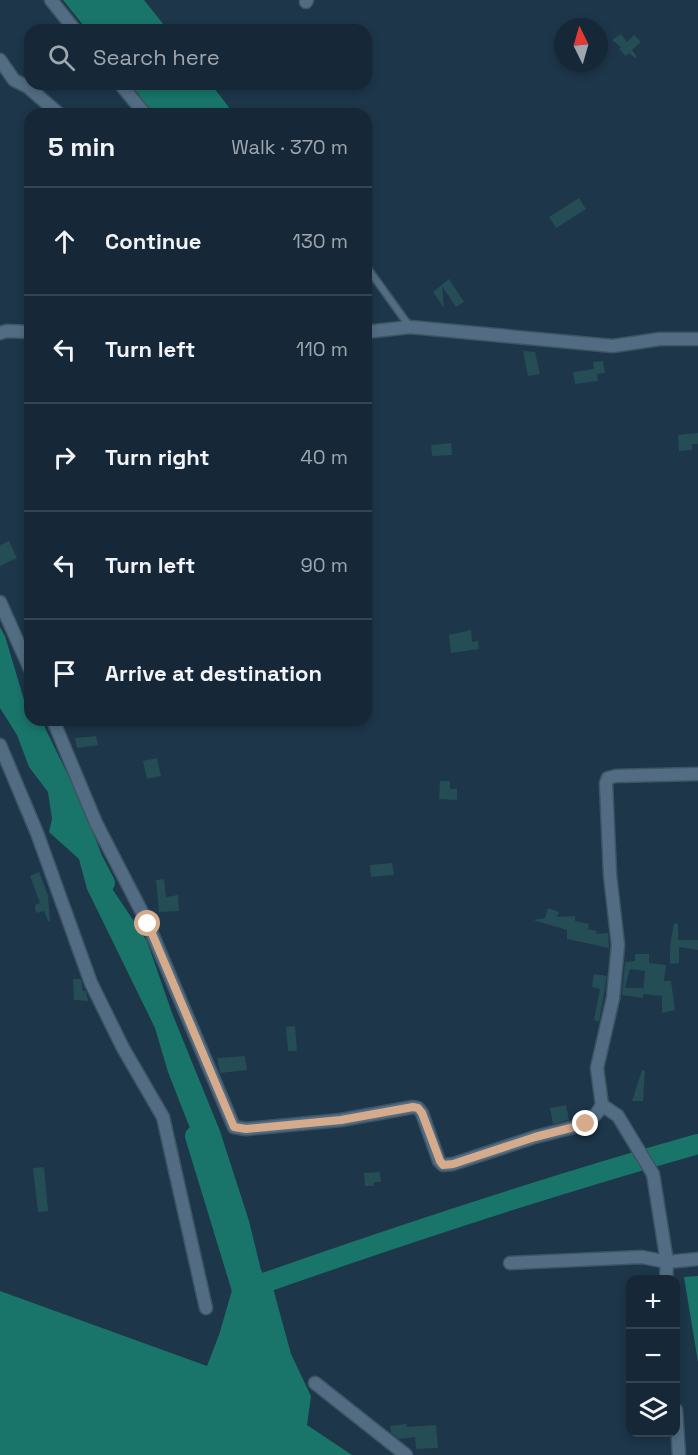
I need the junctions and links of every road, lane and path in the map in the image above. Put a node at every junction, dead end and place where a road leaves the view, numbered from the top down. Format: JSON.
{"nodes":[{"id":1,"x":51,"y":0,"type":"edge"},
{"id":2,"x":70,"y":24,"type":"edge"},
{"id":3,"x":0,"y":60,"type":"edge"},
{"id":4,"x":24,"y":85,"type":"edge"},
{"id":5,"x":31,"y":90,"type":"edge"},
{"id":6,"x":125,"y":90,"type":"edge"},
{"id":7,"x":51,"y":108,"type":"edge"},
{"id":8,"x":140,"y":108,"type":"edge"},
{"id":9,"x":372,"y":274,"type":"edge"},
{"id":10,"x":410,"y":327,"type":"junction"},
{"id":11,"x":372,"y":331,"type":"edge"},
{"id":12,"x":24,"y":332,"type":"edge"},
{"id":13,"x":0,"y":333,"type":"edge"},
{"id":14,"x":698,"y":339,"type":"edge"},
{"id":15,"x":0,"y":602,"type":"edge"},
{"id":16,"x":24,"y":656,"type":"edge"},
{"id":17,"x":56,"y":726,"type":"edge"},
{"id":18,"x":0,"y":745,"type":"edge"},
{"id":19,"x":698,"y":774,"type":"edge"},
{"id":20,"x":602,"y":1105,"type":"junction"},
{"id":21,"x":698,"y":1259,"type":"edge"},
{"id":22,"x":667,"y":1262,"type":"junction"},
{"id":23,"x":510,"y":1263,"type":"dead end"},
{"id":24,"x":666,"y":1275,"type":"edge"},
{"id":25,"x":206,"y":1308,"type":"dead end"},
{"id":26,"x":315,"y":1383,"type":"dead end"},
{"id":27,"x":677,"y":1437,"type":"edge"},
{"id":28,"x":678,"y":1453,"type":"edge"},
{"id":29,"x":406,"y":1455,"type":"edge"},
{"id":30,"x":691,"y":1455,"type":"edge"}],
"edges":[{"from":1,"to":2,"type":"street"},
{"from":3,"to":4,"type":"street"},
{"from":5,"to":7,"type":"street"},
{"from":6,"to":8,"type":"street"},
{"from":9,"to":10,"type":"lane"},
{"from":10,"to":11,"type":"street"},
{"from":10,"to":14,"type":"street"},
{"from":12,"to":13,"type":"street"},
{"from":15,"to":16,"type":"street"},
{"from":17,"to":20,"type":"street"},
{"from":18,"to":25,"type":"street"},
{"from":19,"to":20,"type":"street"},
{"from":20,"to":22,"type":"street"},
{"from":21,"to":22,"type":"street"},
{"from":22,"to":23,"type":"street"},
{"from":22,"to":24,"type":"street"},
{"from":26,"to":29,"type":"street"},
{"from":27,"to":28,"type":"street"},
{"from":28,"to":30,"type":"street"}]}
